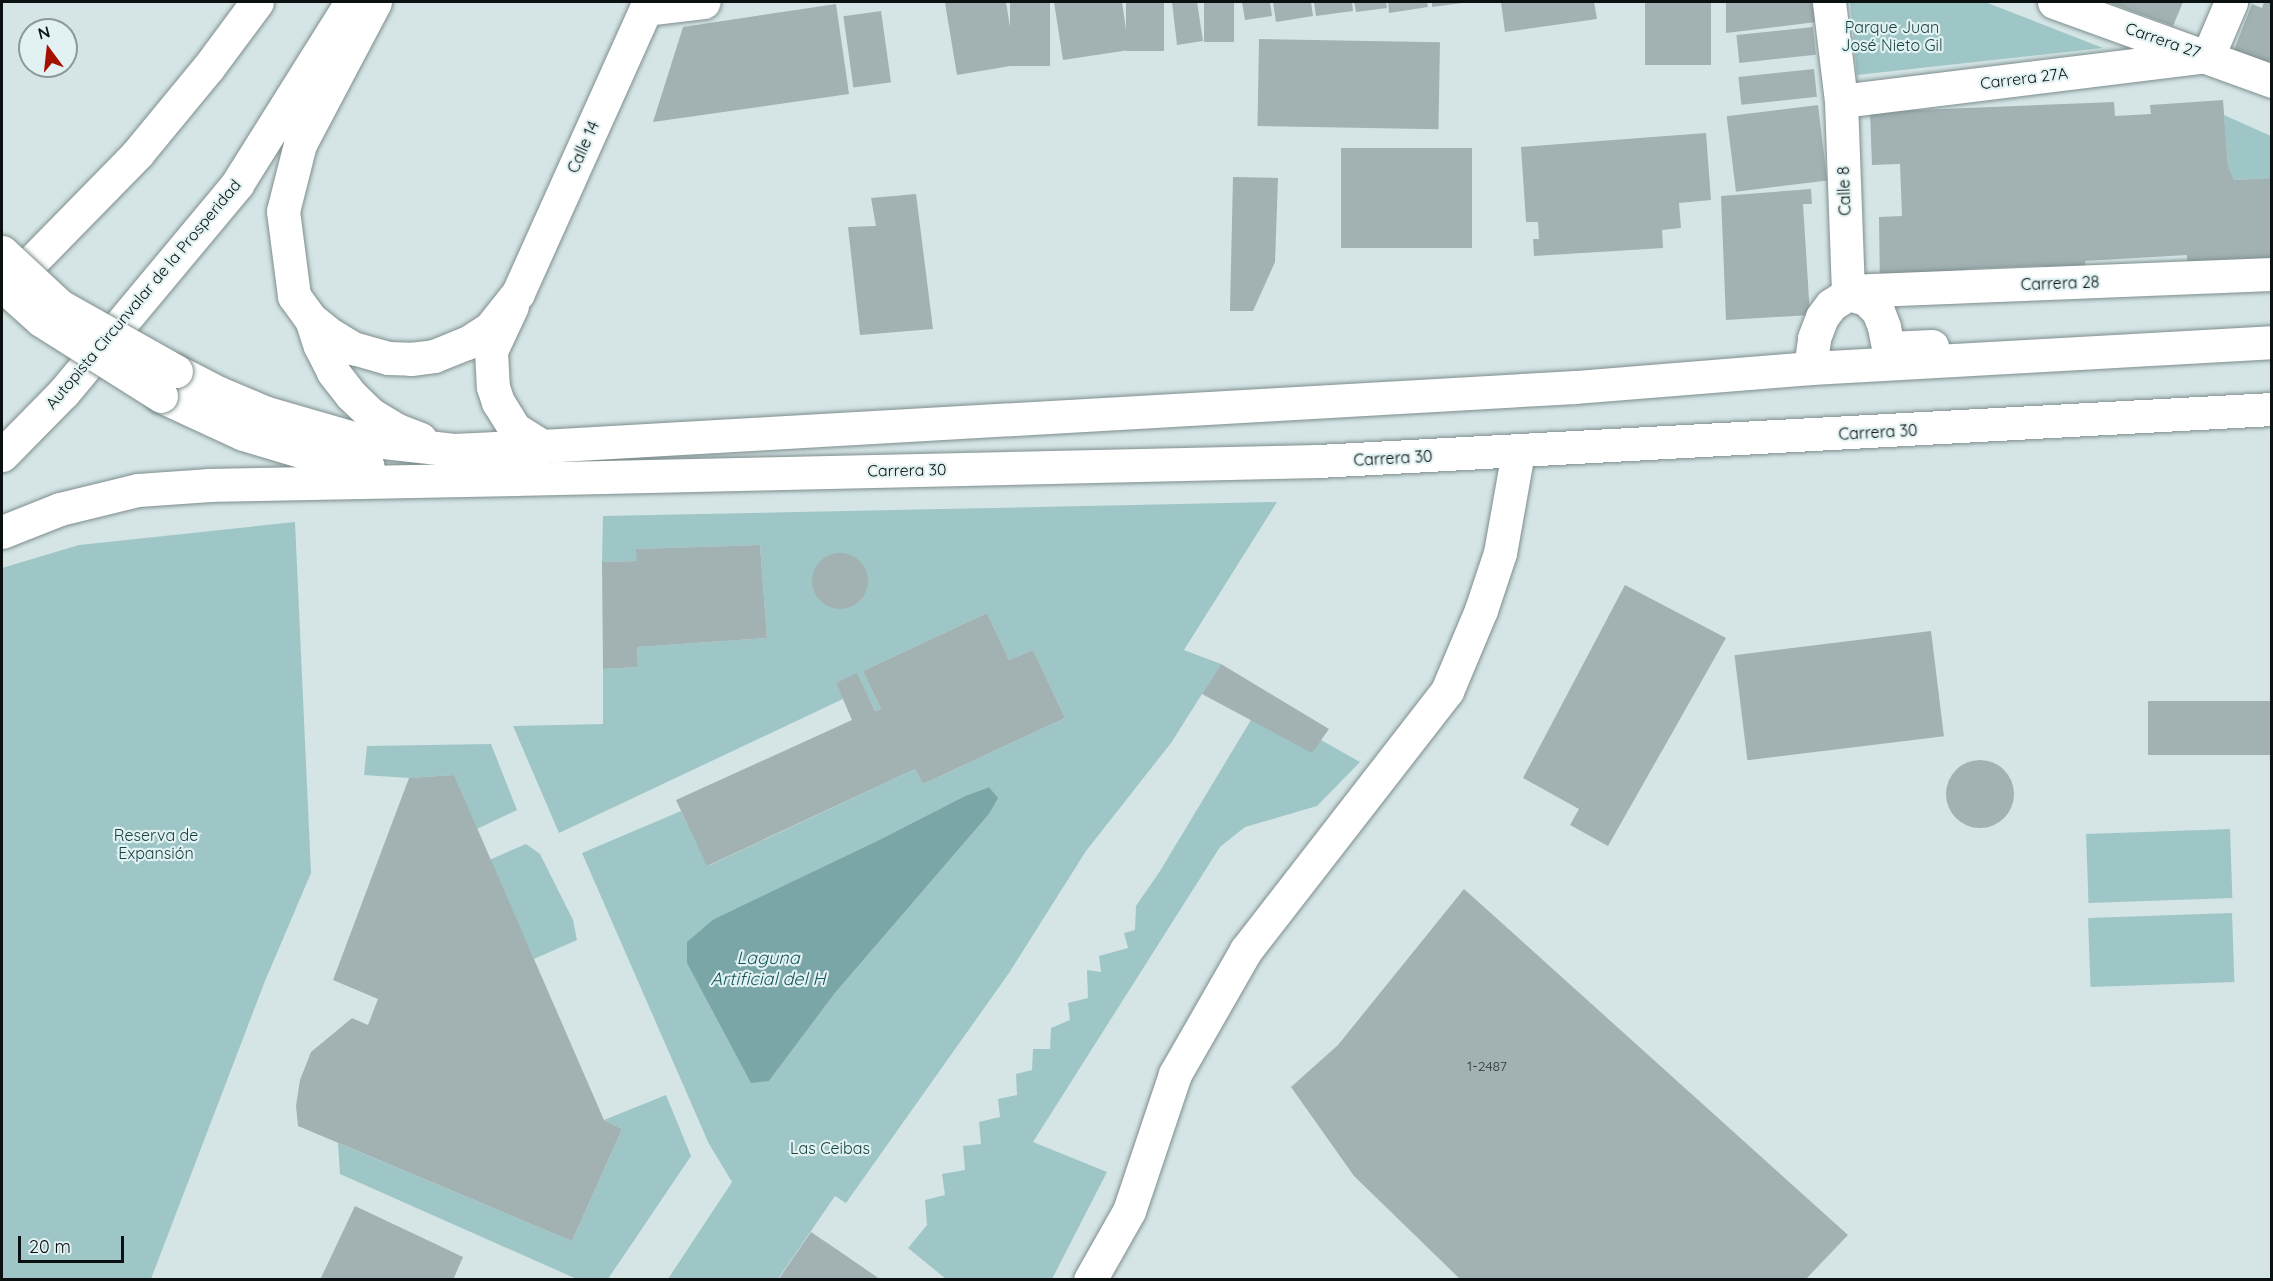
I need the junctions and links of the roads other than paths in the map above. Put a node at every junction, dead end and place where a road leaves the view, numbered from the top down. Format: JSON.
{"nodes":[{"id":1,"x":230,"y":2,"type":"edge"},
{"id":2,"x":256,"y":2,"type":"edge"},
{"id":3,"x":351,"y":2,"type":"edge"},
{"id":4,"x":375,"y":2,"type":"edge"},
{"id":5,"x":705,"y":2,"type":"edge"},
{"id":6,"x":1829,"y":2,"type":"edge"},
{"id":7,"x":2054,"y":2,"type":"edge"},
{"id":8,"x":2231,"y":2,"type":"edge"},
{"id":9,"x":647,"y":5,"type":"edge"},
{"id":10,"x":2208,"y":56,"type":"junction"},
{"id":11,"x":208,"y":68,"type":"junction"},
{"id":12,"x":2271,"y":81,"type":"edge"},
{"id":13,"x":1841,"y":101,"type":"junction"},
{"id":14,"x":2,"y":252,"type":"edge"},
{"id":15,"x":2271,"y":274,"type":"edge"},
{"id":16,"x":2,"y":285,"type":"edge"},
{"id":17,"x":2,"y":293,"type":"edge"},
{"id":18,"x":518,"y":293,"type":"junction"},
{"id":19,"x":1848,"y":293,"type":"junction"},
{"id":20,"x":311,"y":319,"type":"junction"},
{"id":21,"x":2271,"y":332,"type":"edge"},
{"id":22,"x":2271,"y":342,"type":"edge"},
{"id":23,"x":1810,"y":368,"type":"junction"},
{"id":24,"x":168,"y":383,"type":"junction"},
{"id":25,"x":2271,"y":409,"type":"edge"},
{"id":26,"x":542,"y":446,"type":"junction"},
{"id":27,"x":453,"y":450,"type":"junction"},
{"id":28,"x":1518,"y":452,"type":"junction"},
{"id":29,"x":2,"y":455,"type":"edge"},
{"id":30,"x":513,"y":478,"type":"junction"},
{"id":31,"x":2,"y":532,"type":"edge"},
{"id":32,"x":1090,"y":1280,"type":"edge"}],
"edges":[{"from":1,"to":11,"type":"main road"},
{"from":2,"to":11,"type":"main road"},
{"from":3,"to":29,"type":"main road","name":"Autopista Circunvalar de la Prosperidad"},
{"from":4,"to":20,"type":"main road"},
{"from":5,"to":9,"type":"main road"},
{"from":6,"to":13,"type":"main road","name":"Calle 8"},
{"from":7,"to":10,"type":"main road","name":"Carrera 27"},
{"from":8,"to":10,"type":"main road"},
{"from":9,"to":18,"type":"main road","name":"Calle 14"},
{"from":10,"to":12,"type":"main road","name":"Carrera 27"},
{"from":10,"to":13,"type":"main road","name":"Carrera 27A"},
{"from":11,"to":17,"type":"main road"},
{"from":13,"to":19,"type":"main road","name":"Calle 8"},
{"from":14,"to":24,"type":"main road","bridge":true},
{"from":15,"to":19,"type":"main road","name":"Carrera 28"},
{"from":16,"to":24,"type":"main road","bridge":true},
{"from":18,"to":20,"type":"main road"},
{"from":18,"to":26,"type":"main road"},
{"from":19,"to":21,"type":"main road"},
{"from":19,"to":23,"type":"main road"},
{"from":20,"to":27,"type":"main road"},
{"from":22,"to":23,"type":"main road"},
{"from":23,"to":26,"type":"main road"},
{"from":24,"to":27,"type":"main road"},
{"from":24,"to":30,"type":"main road"},
{"from":25,"to":28,"type":"main road","name":"Carrera 30"},
{"from":26,"to":27,"type":"main road"},
{"from":28,"to":30,"type":"main road","name":"Carrera 30"},
{"from":28,"to":32,"type":"main road"},
{"from":30,"to":31,"type":"main road"}]}
